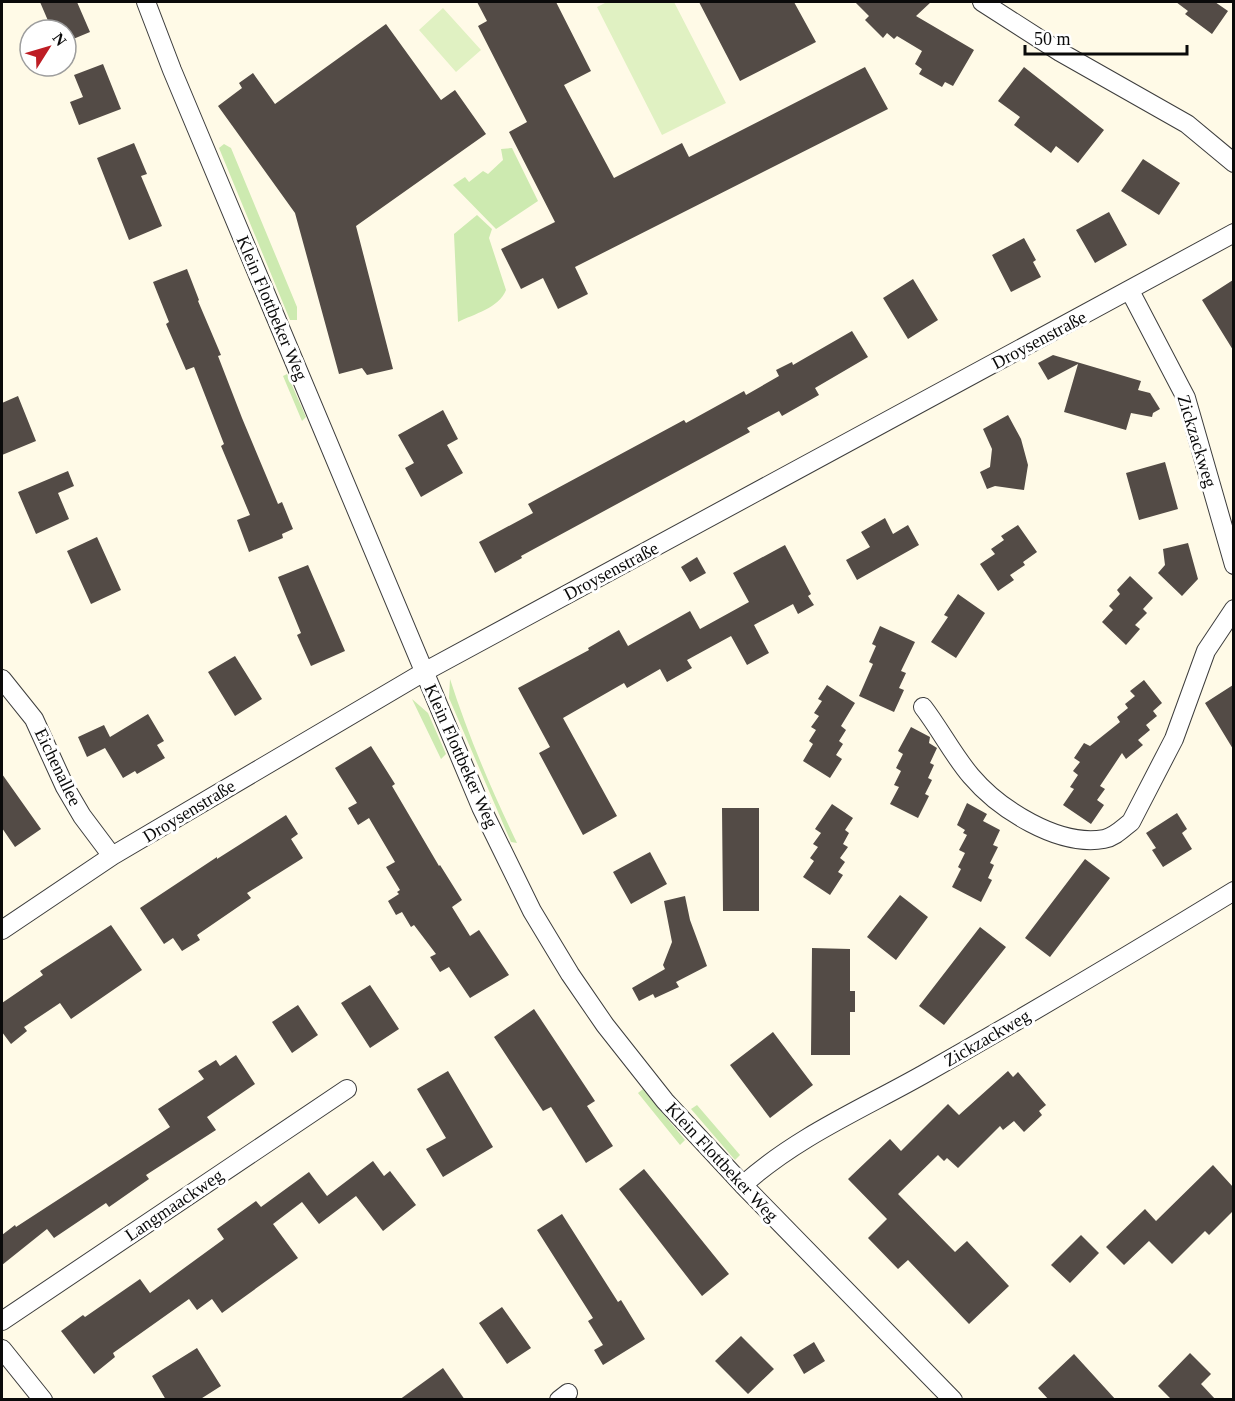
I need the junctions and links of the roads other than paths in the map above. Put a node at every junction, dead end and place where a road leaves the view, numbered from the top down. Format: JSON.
{"nodes":[{"id":1,"x":146,"y":2,"type":"edge"},
{"id":2,"x":982,"y":2,"type":"edge"},
{"id":3,"x":1233,"y":163,"type":"edge"},
{"id":4,"x":1233,"y":233,"type":"edge"},
{"id":5,"x":1130,"y":291,"type":"junction"},
{"id":6,"x":1233,"y":565,"type":"edge"},
{"id":7,"x":1233,"y":609,"type":"edge"},
{"id":8,"x":424,"y":672,"type":"junction"},
{"id":9,"x":2,"y":679,"type":"edge"},
{"id":10,"x":923,"y":707,"type":"dead end"},
{"id":11,"x":112,"y":856,"type":"junction"},
{"id":12,"x":1233,"y":891,"type":"edge"},
{"id":13,"x":2,"y":930,"type":"edge"},
{"id":14,"x":347,"y":1089,"type":"dead end"},
{"id":15,"x":742,"y":1185,"type":"junction"},
{"id":16,"x":2,"y":1321,"type":"edge"},
{"id":17,"x":2,"y":1349,"type":"edge"},
{"id":18,"x":43,"y":1400,"type":"edge"},
{"id":19,"x":953,"y":1400,"type":"edge"}],
"edges":[{"from":1,"to":8,"type":"street","name":"Klein Flottbeker Weg"},
{"from":2,"to":3,"type":"street"},
{"from":4,"to":5,"type":"street","name":"Droysenstraße"},
{"from":5,"to":6,"type":"street","name":"Zickzackweg"},
{"from":5,"to":8,"type":"street","name":"Droysenstraße"},
{"from":7,"to":10,"type":"street"},
{"from":8,"to":11,"type":"street","name":"Droysenstraße"},
{"from":8,"to":15,"type":"street","name":"Klein Flottbeker Weg"},
{"from":9,"to":11,"type":"street","name":"Eichenallee"},
{"from":11,"to":13,"type":"street","name":"Droysenstraße"},
{"from":12,"to":15,"type":"street","name":"Zickzackweg"},
{"from":14,"to":16,"type":"street","name":"Langmaackweg"},
{"from":15,"to":19,"type":"street","name":"Klein Flottbeker Weg"},
{"from":17,"to":18,"type":"street"}]}
